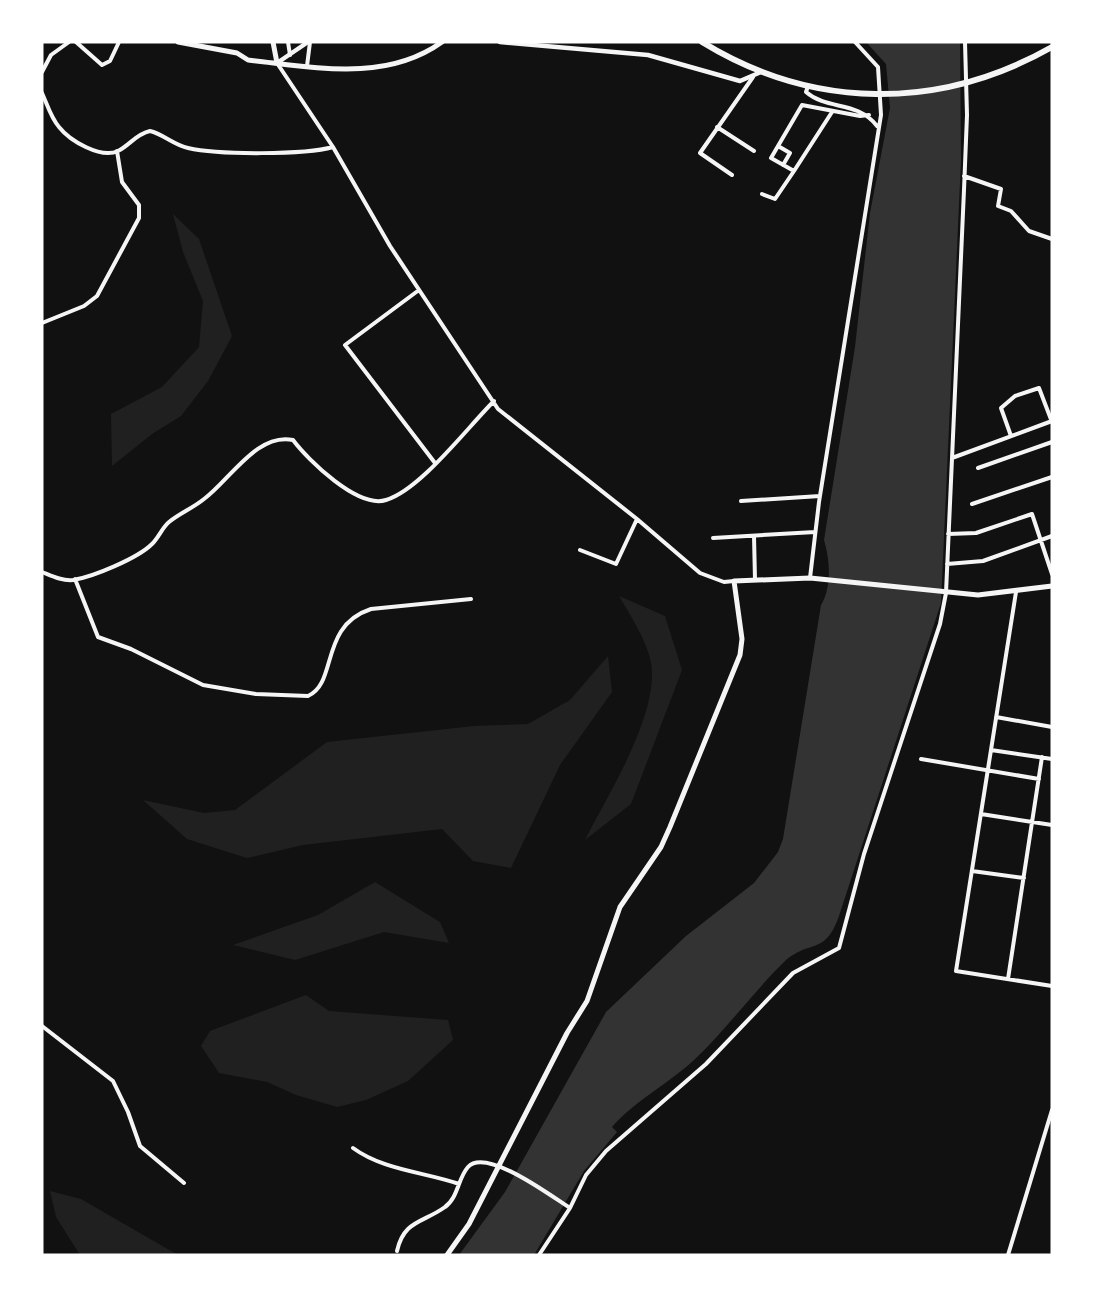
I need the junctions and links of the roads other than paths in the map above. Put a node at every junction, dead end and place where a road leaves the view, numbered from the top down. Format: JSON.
{"nodes":[{"id":1,"x":69,"y":42,"type":"edge"},
{"id":2,"x":76,"y":42,"type":"edge"},
{"id":3,"x":119,"y":42,"type":"edge"},
{"id":4,"x":178,"y":42,"type":"edge"},
{"id":5,"x":288,"y":42,"type":"edge"},
{"id":6,"x":309,"y":42,"type":"edge"},
{"id":7,"x":442,"y":42,"type":"edge"},
{"id":8,"x":500,"y":42,"type":"edge"},
{"id":9,"x":702,"y":42,"type":"edge"},
{"id":10,"x":855,"y":42,"type":"edge"},
{"id":11,"x":965,"y":42,"type":"edge"},
{"id":12,"x":266,"y":43,"type":"edge"},
{"id":13,"x":273,"y":44,"type":"edge"},
{"id":14,"x":1052,"y":47,"type":"edge"},
{"id":15,"x":290,"y":55,"type":"junction"},
{"id":16,"x":277,"y":63,"type":"junction"},
{"id":17,"x":307,"y":66,"type":"junction"},
{"id":18,"x":42,"y":72,"type":"edge"},
{"id":19,"x":761,"y":72,"type":"junction"},
{"id":20,"x":966,"y":84,"type":"junction"},
{"id":21,"x":808,"y":86,"type":"junction"},
{"id":22,"x":42,"y":93,"type":"edge"},
{"id":23,"x":880,"y":95,"type":"junction"},
{"id":24,"x":832,"y":112,"type":"junction"},
{"id":25,"x":869,"y":115,"type":"junction"},
{"id":26,"x":716,"y":127,"type":"junction"},
{"id":27,"x":878,"y":127,"type":"junction"},
{"id":28,"x":778,"y":146,"type":"junction"},
{"id":29,"x":333,"y":147,"type":"junction"},
{"id":30,"x":117,"y":151,"type":"junction"},
{"id":31,"x":754,"y":151,"type":"dead end"},
{"id":32,"x":783,"y":165,"type":"junction"},
{"id":33,"x":794,"y":171,"type":"junction"},
{"id":34,"x":732,"y":175,"type":"dead end"},
{"id":35,"x":964,"y":176,"type":"junction"},
{"id":36,"x":762,"y":194,"type":"dead end"},
{"id":37,"x":1052,"y":239,"type":"edge"},
{"id":38,"x":419,"y":290,"type":"junction"},
{"id":39,"x":42,"y":323,"type":"edge"},
{"id":40,"x":494,"y":401,"type":"junction"},
{"id":41,"x":1052,"y":422,"type":"edge"},
{"id":42,"x":1011,"y":436,"type":"junction"},
{"id":43,"x":1052,"y":442,"type":"edge"},
{"id":44,"x":952,"y":458,"type":"junction"},
{"id":45,"x":435,"y":463,"type":"junction"},
{"id":46,"x":978,"y":468,"type":"dead end"},
{"id":47,"x":1052,"y":477,"type":"edge"},
{"id":48,"x":820,"y":496,"type":"junction"},
{"id":49,"x":741,"y":501,"type":"dead end"},
{"id":50,"x":972,"y":504,"type":"dead end"},
{"id":51,"x":638,"y":519,"type":"junction"},
{"id":52,"x":815,"y":532,"type":"junction"},
{"id":53,"x":948,"y":534,"type":"junction"},
{"id":54,"x":754,"y":536,"type":"junction"},
{"id":55,"x":1052,"y":536,"type":"edge"},
{"id":56,"x":713,"y":538,"type":"dead end"},
{"id":57,"x":1041,"y":540,"type":"junction"},
{"id":58,"x":580,"y":550,"type":"dead end"},
{"id":59,"x":947,"y":564,"type":"junction"},
{"id":60,"x":42,"y":572,"type":"edge"},
{"id":61,"x":1052,"y":574,"type":"edge"},
{"id":62,"x":810,"y":578,"type":"junction"},
{"id":63,"x":75,"y":579,"type":"junction"},
{"id":64,"x":755,"y":580,"type":"junction"},
{"id":65,"x":734,"y":581,"type":"junction"},
{"id":66,"x":1052,"y":586,"type":"edge"},
{"id":67,"x":1016,"y":592,"type":"junction"},
{"id":68,"x":946,"y":593,"type":"junction"},
{"id":69,"x":471,"y":599,"type":"dead end"},
{"id":70,"x":996,"y":717,"type":"junction"},
{"id":71,"x":1052,"y":727,"type":"edge"},
{"id":72,"x":991,"y":750,"type":"junction"},
{"id":73,"x":1042,"y":758,"type":"junction"},
{"id":74,"x":921,"y":759,"type":"dead end"},
{"id":75,"x":1052,"y":759,"type":"edge"},
{"id":76,"x":988,"y":769,"type":"junction"},
{"id":77,"x":1039,"y":779,"type":"junction"},
{"id":78,"x":981,"y":814,"type":"junction"},
{"id":79,"x":1032,"y":822,"type":"junction"},
{"id":80,"x":1052,"y":825,"type":"edge"},
{"id":81,"x":972,"y":871,"type":"junction"},
{"id":82,"x":1024,"y":878,"type":"junction"},
{"id":83,"x":1008,"y":979,"type":"junction"},
{"id":84,"x":1052,"y":986,"type":"edge"},
{"id":85,"x":42,"y":1026,"type":"edge"},
{"id":86,"x":1052,"y":1110,"type":"edge"},
{"id":87,"x":353,"y":1148,"type":"dead end"},
{"id":88,"x":499,"y":1165,"type":"junction"},
{"id":89,"x":184,"y":1183,"type":"dead end"},
{"id":90,"x":459,"y":1184,"type":"junction"},
{"id":91,"x":570,"y":1208,"type":"junction"},
{"id":92,"x":397,"y":1251,"type":"dead end"},
{"id":93,"x":447,"y":1255,"type":"edge"},
{"id":94,"x":539,"y":1255,"type":"edge"},
{"id":95,"x":1008,"y":1255,"type":"edge"}],
"edges":[{"from":1,"to":18,"type":"street"},
{"from":2,"to":3,"type":"street"},
{"from":4,"to":16,"type":"main road"},
{"from":5,"to":15,"type":"street"},
{"from":6,"to":15,"type":"street"},
{"from":6,"to":17,"type":"street"},
{"from":7,"to":17,"type":"main road"},
{"from":8,"to":19,"type":"street"},
{"from":9,"to":19,"type":"highway"},
{"from":10,"to":23,"type":"street"},
{"from":11,"to":20,"type":"street"},
{"from":12,"to":13,"type":"street"},
{"from":13,"to":16,"type":"main road"},
{"from":14,"to":20,"type":"highway"},
{"from":15,"to":16,"type":"street"},
{"from":16,"to":17,"type":"main road"},
{"from":16,"to":29,"type":"street"},
{"from":19,"to":21,"type":"highway"},
{"from":19,"to":26,"type":"street"},
{"from":20,"to":23,"type":"highway"},
{"from":20,"to":35,"type":"street"},
{"from":21,"to":23,"type":"highway"},
{"from":21,"to":25,"type":"street"},
{"from":22,"to":30,"type":"street"},
{"from":23,"to":27,"type":"street"},
{"from":24,"to":25,"type":"street"},
{"from":24,"to":28,"type":"street"},
{"from":24,"to":33,"type":"street"},
{"from":25,"to":27,"type":"street"},
{"from":26,"to":31,"type":"street"},
{"from":26,"to":34,"type":"street"},
{"from":27,"to":48,"type":"street"},
{"from":28,"to":32,"type":"street"},
{"from":28,"to":32,"type":"street"},
{"from":29,"to":30,"type":"street"},
{"from":29,"to":38,"type":"street"},
{"from":30,"to":39,"type":"street"},
{"from":32,"to":33,"type":"street"},
{"from":33,"to":36,"type":"street"},
{"from":35,"to":37,"type":"street"},
{"from":35,"to":44,"type":"street"},
{"from":38,"to":40,"type":"street"},
{"from":38,"to":45,"type":"street"},
{"from":40,"to":45,"type":"street"},
{"from":40,"to":51,"type":"street"},
{"from":41,"to":42,"type":"street"},
{"from":41,"to":42,"type":"street"},
{"from":42,"to":44,"type":"street"},
{"from":43,"to":46,"type":"street"},
{"from":44,"to":53,"type":"street"},
{"from":45,"to":63,"type":"street"},
{"from":47,"to":50,"type":"street"},
{"from":48,"to":49,"type":"street"},
{"from":48,"to":52,"type":"street"},
{"from":51,"to":58,"type":"street"},
{"from":51,"to":65,"type":"street"},
{"from":52,"to":54,"type":"street"},
{"from":52,"to":62,"type":"street"},
{"from":53,"to":57,"type":"street"},
{"from":53,"to":59,"type":"street"},
{"from":54,"to":56,"type":"street"},
{"from":54,"to":64,"type":"street"},
{"from":55,"to":57,"type":"street"},
{"from":57,"to":59,"type":"street"},
{"from":57,"to":61,"type":"street"},
{"from":59,"to":68,"type":"street"},
{"from":60,"to":63,"type":"street"},
{"from":62,"to":64,"type":"main road"},
{"from":62,"to":68,"type":"main road"},
{"from":63,"to":69,"type":"street"},
{"from":64,"to":65,"type":"main road"},
{"from":65,"to":88,"type":"main road"},
{"from":66,"to":67,"type":"main road"},
{"from":67,"to":68,"type":"main road"},
{"from":67,"to":70,"type":"street"},
{"from":68,"to":91,"type":"street"},
{"from":70,"to":71,"type":"street"},
{"from":70,"to":72,"type":"street"},
{"from":72,"to":73,"type":"street"},
{"from":72,"to":76,"type":"street"},
{"from":73,"to":75,"type":"street"},
{"from":73,"to":77,"type":"street"},
{"from":74,"to":76,"type":"street"},
{"from":76,"to":77,"type":"street"},
{"from":76,"to":78,"type":"street"},
{"from":77,"to":79,"type":"street"},
{"from":78,"to":79,"type":"street"},
{"from":78,"to":81,"type":"street"},
{"from":79,"to":80,"type":"street"},
{"from":79,"to":82,"type":"street"},
{"from":81,"to":82,"type":"street"},
{"from":81,"to":83,"type":"street"},
{"from":82,"to":83,"type":"street"},
{"from":83,"to":84,"type":"street"},
{"from":85,"to":89,"type":"street"},
{"from":86,"to":95,"type":"street"},
{"from":87,"to":90,"type":"street"},
{"from":88,"to":90,"type":"street"},
{"from":88,"to":91,"type":"street"},
{"from":88,"to":93,"type":"main road"},
{"from":90,"to":92,"type":"street"},
{"from":91,"to":94,"type":"street"}]}
